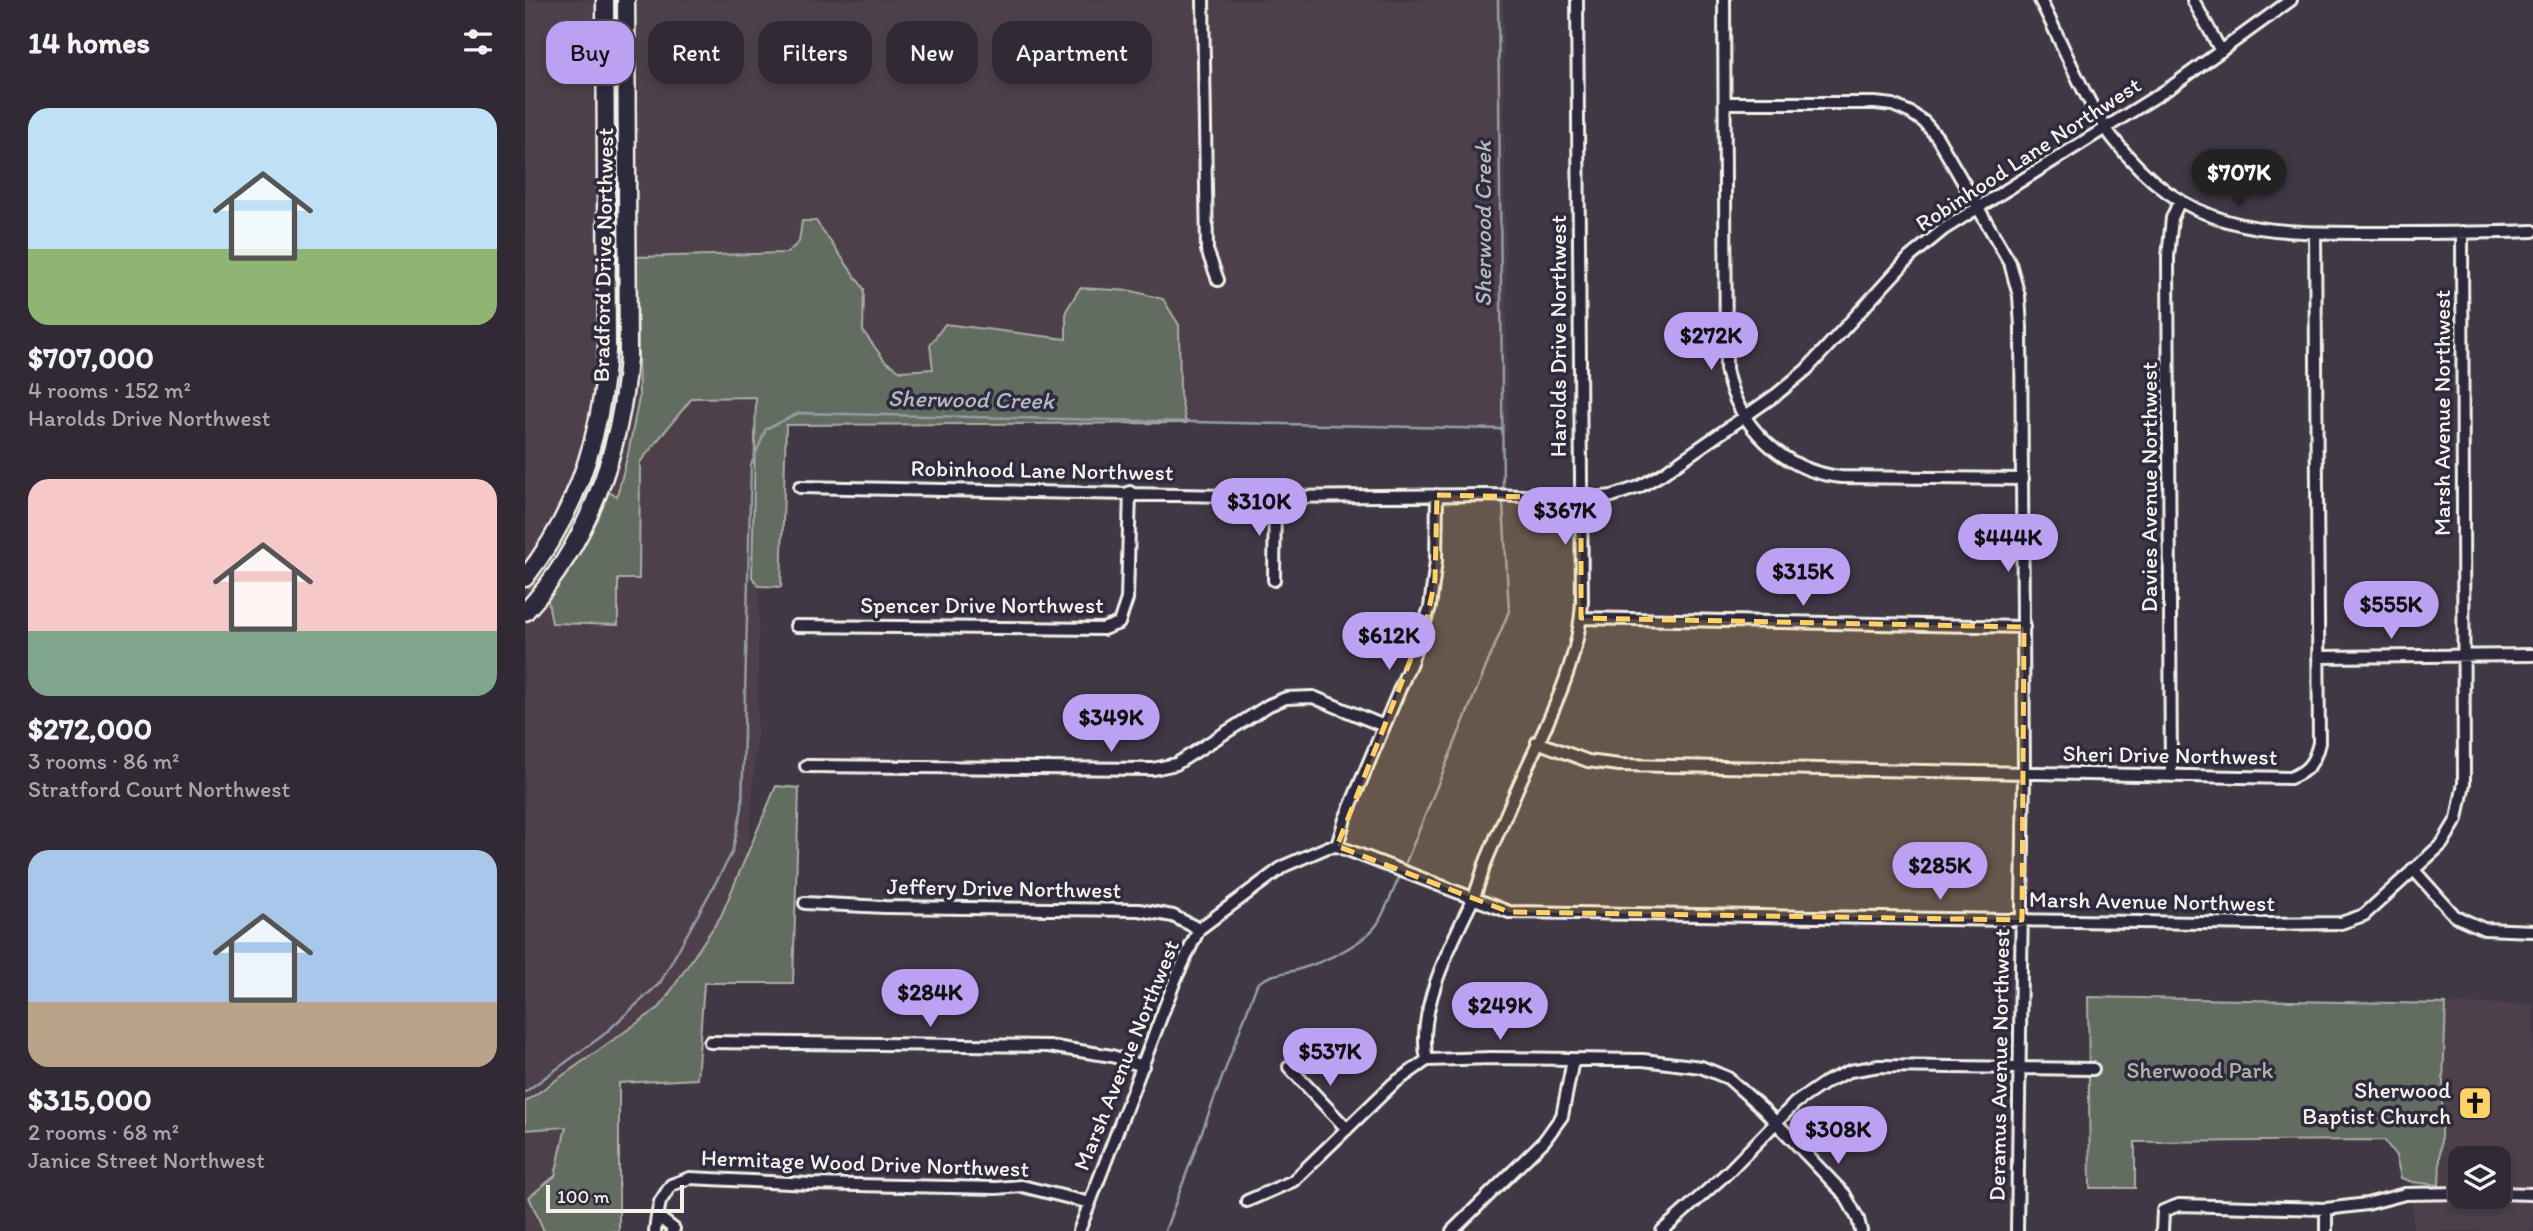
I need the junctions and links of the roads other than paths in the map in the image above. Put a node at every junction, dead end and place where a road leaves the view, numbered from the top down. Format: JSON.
{"nodes":[{"id":1,"x":604,"y":0,"type":"edge"},
{"id":2,"x":626,"y":0,"type":"edge"},
{"id":3,"x":1203,"y":0,"type":"edge"},
{"id":4,"x":1577,"y":0,"type":"edge"},
{"id":5,"x":1724,"y":0,"type":"edge"},
{"id":6,"x":2040,"y":0,"type":"edge"},
{"id":7,"x":2193,"y":0,"type":"edge"},
{"id":8,"x":2291,"y":0,"type":"edge"},
{"id":9,"x":2221,"y":51,"type":"junction"},
{"id":10,"x":1725,"y":103,"type":"junction"},
{"id":11,"x":2107,"y":129,"type":"junction"},
{"id":12,"x":2180,"y":200,"type":"junction"},
{"id":13,"x":1978,"y":207,"type":"junction"},
{"id":14,"x":2462,"y":232,"type":"junction"},
{"id":15,"x":2533,"y":232,"type":"edge"},
{"id":16,"x":2315,"y":233,"type":"junction"},
{"id":17,"x":1218,"y":280,"type":"dead end"},
{"id":18,"x":1745,"y":416,"type":"junction"},
{"id":19,"x":2022,"y":479,"type":"junction"},
{"id":20,"x":800,"y":487,"type":"dead end"},
{"id":21,"x":1130,"y":492,"type":"junction"},
{"id":22,"x":1437,"y":495,"type":"junction"},
{"id":23,"x":1275,"y":497,"type":"junction"},
{"id":24,"x":1581,"y":498,"type":"junction"},
{"id":25,"x":525,"y":578,"type":"edge"},
{"id":26,"x":1274,"y":580,"type":"dead end"},
{"id":27,"x":525,"y":612,"type":"edge"},
{"id":28,"x":1581,"y":618,"type":"junction"},
{"id":29,"x":796,"y":626,"type":"dead end"},
{"id":30,"x":2024,"y":627,"type":"junction"},
{"id":31,"x":2533,"y":655,"type":"edge"},
{"id":32,"x":2465,"y":656,"type":"junction"},
{"id":33,"x":2318,"y":657,"type":"junction"},
{"id":34,"x":1384,"y":726,"type":"junction"},
{"id":35,"x":1537,"y":742,"type":"junction"},
{"id":36,"x":806,"y":766,"type":"dead end"},
{"id":37,"x":2024,"y":774,"type":"junction"},
{"id":38,"x":2171,"y":776,"type":"junction"},
{"id":39,"x":1337,"y":846,"type":"junction"},
{"id":40,"x":2413,"y":869,"type":"junction"},
{"id":41,"x":1473,"y":899,"type":"junction"},
{"id":42,"x":805,"y":903,"type":"dead end"},
{"id":43,"x":2022,"y":920,"type":"junction"},
{"id":44,"x":1199,"y":929,"type":"junction"},
{"id":45,"x":2533,"y":931,"type":"edge"},
{"id":46,"x":710,"y":1042,"type":"dead end"},
{"id":47,"x":1427,"y":1060,"type":"junction"},
{"id":48,"x":1573,"y":1060,"type":"junction"},
{"id":49,"x":1143,"y":1066,"type":"junction"},
{"id":50,"x":2020,"y":1067,"type":"junction"},
{"id":51,"x":1289,"y":1068,"type":"dead end"},
{"id":52,"x":2093,"y":1069,"type":"dead end"},
{"id":53,"x":1776,"y":1123,"type":"junction"},
{"id":54,"x":1347,"y":1129,"type":"junction"},
{"id":55,"x":2448,"y":1193,"type":"edge"},
{"id":56,"x":2511,"y":1193,"type":"edge"},
{"id":57,"x":2533,"y":1194,"type":"edge"},
{"id":58,"x":1247,"y":1202,"type":"dead end"},
{"id":59,"x":1090,"y":1203,"type":"junction"},
{"id":60,"x":2326,"y":1209,"type":"junction"},
{"id":61,"x":657,"y":1216,"type":"junction"},
{"id":62,"x":655,"y":1231,"type":"edge"},
{"id":63,"x":672,"y":1231,"type":"edge"},
{"id":64,"x":1079,"y":1231,"type":"edge"},
{"id":65,"x":1453,"y":1231,"type":"edge"},
{"id":66,"x":1661,"y":1231,"type":"edge"},
{"id":67,"x":1861,"y":1231,"type":"edge"},
{"id":68,"x":2017,"y":1231,"type":"edge"},
{"id":69,"x":2162,"y":1231,"type":"edge"},
{"id":70,"x":2326,"y":1231,"type":"edge"}],
"edges":[{"from":1,"to":25,"type":"main road","name":"Bradford Drive Northwest"},
{"from":2,"to":27,"type":"main road","name":"Bradford Drive Northwest"},
{"from":3,"to":17,"type":"street"},
{"from":4,"to":24,"type":"street","name":"Harolds Drive Northwest"},
{"from":5,"to":10,"type":"street"},
{"from":6,"to":11,"type":"street"},
{"from":7,"to":9,"type":"street"},
{"from":8,"to":9,"type":"street","name":"Robinhood Lane Northwest"},
{"from":9,"to":11,"type":"street","name":"Robinhood Lane Northwest"},
{"from":10,"to":13,"type":"street","name":"Deramus Avenue Northwest"},
{"from":10,"to":18,"type":"street"},
{"from":11,"to":12,"type":"street"},
{"from":11,"to":13,"type":"street","name":"Robinhood Lane Northwest"},
{"from":12,"to":16,"type":"street"},
{"from":12,"to":38,"type":"street","name":"Davies Avenue Northwest"},
{"from":13,"to":18,"type":"street","name":"Robinhood Lane Northwest"},
{"from":13,"to":19,"type":"street","name":"Deramus Avenue Northwest"},
{"from":14,"to":15,"type":"street"},
{"from":14,"to":16,"type":"street"},
{"from":14,"to":32,"type":"street","name":"Marsh Avenue Northwest"},
{"from":16,"to":33,"type":"street","name":"Sheri Drive Northwest"},
{"from":18,"to":19,"type":"street"},
{"from":18,"to":24,"type":"street","name":"Robinhood Lane Northwest"},
{"from":19,"to":30,"type":"street","name":"Deramus Avenue Northwest"},
{"from":20,"to":21,"type":"street","name":"Robinhood Lane Northwest"},
{"from":21,"to":23,"type":"street","name":"Robinhood Lane Northwest"},
{"from":21,"to":29,"type":"street","name":"Spencer Drive Northwest"},
{"from":22,"to":23,"type":"street","name":"Robinhood Lane Northwest"},
{"from":22,"to":24,"type":"street","name":"Robinhood Lane Northwest"},
{"from":22,"to":34,"type":"street"},
{"from":23,"to":26,"type":"street"},
{"from":24,"to":28,"type":"street","name":"Harolds Drive Northwest"},
{"from":28,"to":30,"type":"street"},
{"from":28,"to":35,"type":"street","name":"Harolds Drive Northwest"},
{"from":30,"to":37,"type":"street","name":"Deramus Avenue Northwest"},
{"from":31,"to":32,"type":"street"},
{"from":32,"to":33,"type":"street"},
{"from":32,"to":40,"type":"street","name":"Marsh Avenue Northwest"},
{"from":33,"to":38,"type":"street","name":"Sheri Drive Northwest"},
{"from":34,"to":36,"type":"street"},
{"from":34,"to":39,"type":"street"},
{"from":35,"to":37,"type":"street","name":"Sheri Drive Northwest"},
{"from":35,"to":41,"type":"street","name":"Harolds Drive Northwest"},
{"from":37,"to":38,"type":"street","name":"Sheri Drive Northwest"},
{"from":37,"to":43,"type":"street","name":"Deramus Avenue Northwest"},
{"from":39,"to":41,"type":"street","name":"Marsh Avenue Northwest"},
{"from":39,"to":44,"type":"street","name":"Marsh Avenue Northwest"},
{"from":40,"to":43,"type":"street","name":"Marsh Avenue Northwest"},
{"from":40,"to":45,"type":"street"},
{"from":41,"to":43,"type":"street","name":"Marsh Avenue Northwest"},
{"from":41,"to":47,"type":"street","name":"Harolds Drive Northwest"},
{"from":42,"to":44,"type":"street","name":"Jeffery Drive Northwest"},
{"from":43,"to":50,"type":"street","name":"Deramus Avenue Northwest"},
{"from":44,"to":49,"type":"street","name":"Marsh Avenue Northwest"},
{"from":46,"to":49,"type":"street"},
{"from":47,"to":48,"type":"street"},
{"from":47,"to":54,"type":"street"},
{"from":48,"to":53,"type":"street"},
{"from":48,"to":65,"type":"street"},
{"from":49,"to":59,"type":"street","name":"Marsh Avenue Northwest"},
{"from":50,"to":52,"type":"street"},
{"from":50,"to":53,"type":"street"},
{"from":50,"to":68,"type":"street","name":"Deramus Avenue Northwest"},
{"from":51,"to":54,"type":"street"},
{"from":53,"to":66,"type":"street"},
{"from":53,"to":67,"type":"street"},
{"from":54,"to":58,"type":"street"},
{"from":55,"to":60,"type":"street"},
{"from":56,"to":57,"type":"street"},
{"from":59,"to":61,"type":"street","name":"Hermitage Wood Drive Northwest"},
{"from":59,"to":64,"type":"street","name":"Marsh Avenue Northwest"},
{"from":60,"to":69,"type":"street"},
{"from":60,"to":70,"type":"street"},
{"from":61,"to":62,"type":"street","name":"Hermitage Wood Drive Northwest"},
{"from":61,"to":63,"type":"street"}]}
